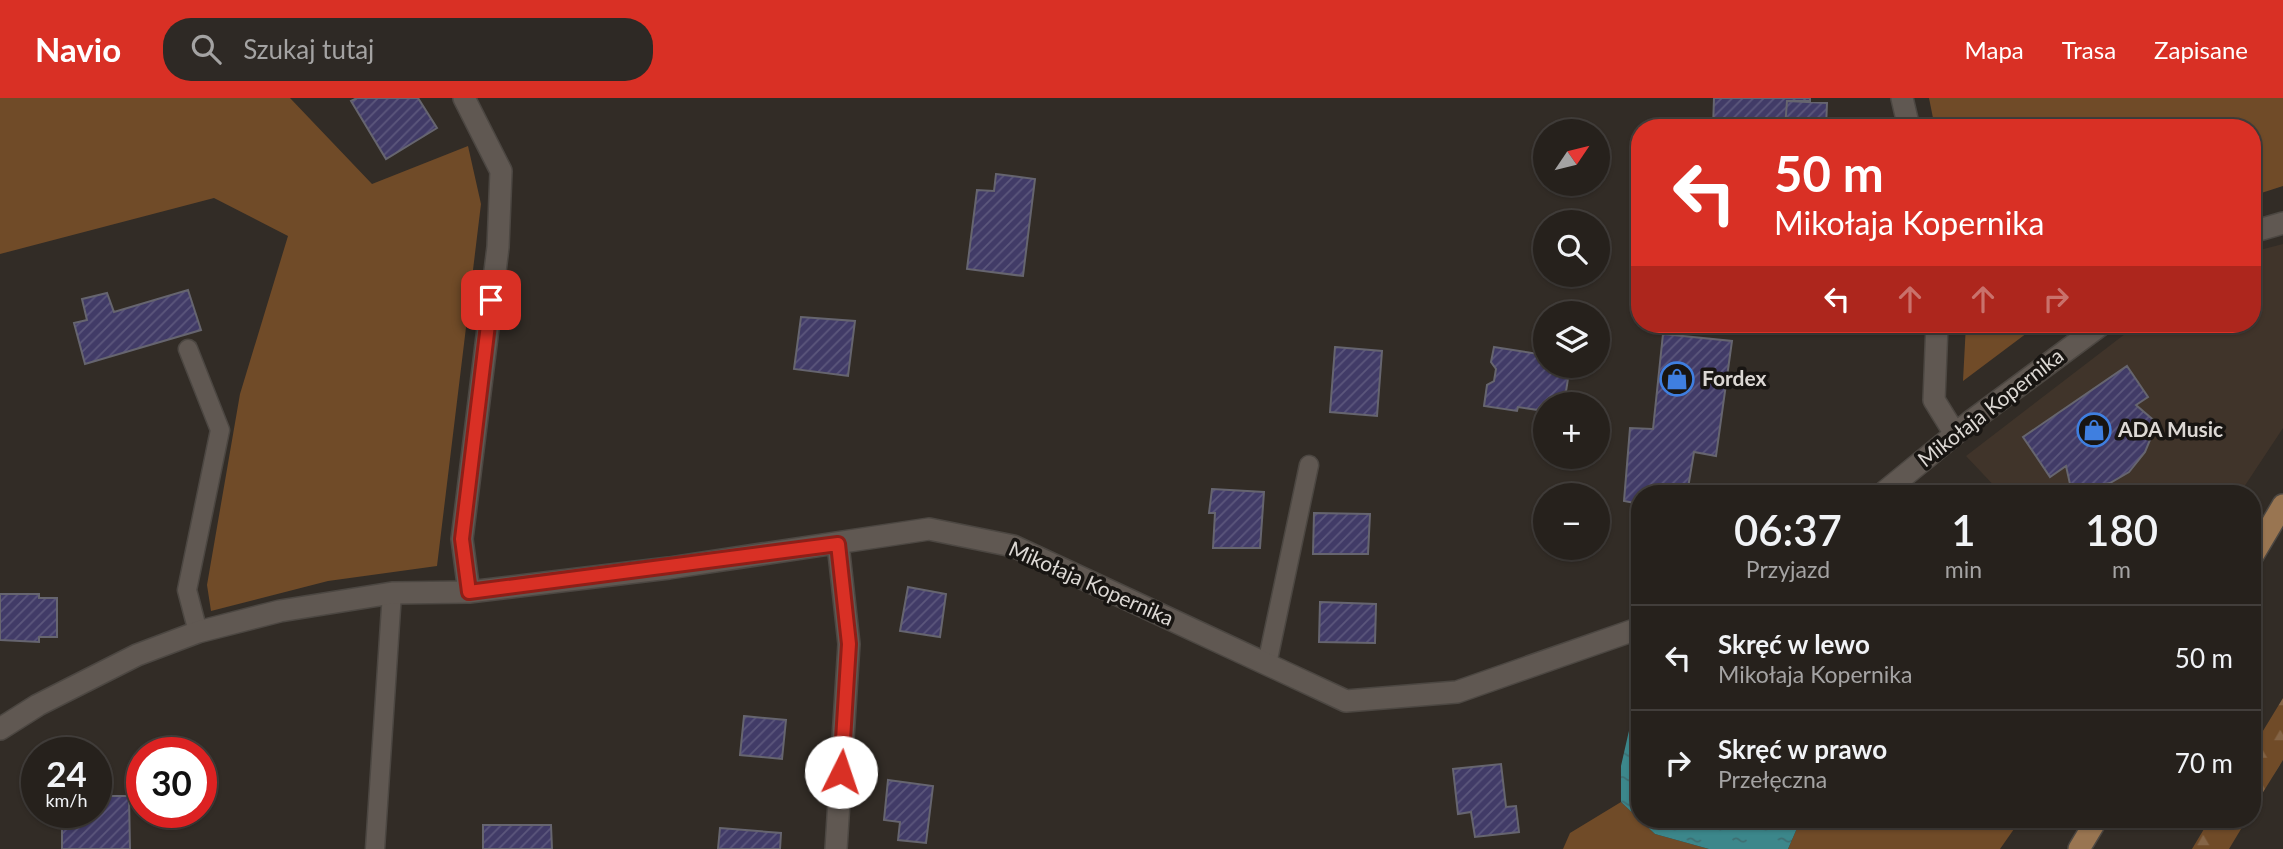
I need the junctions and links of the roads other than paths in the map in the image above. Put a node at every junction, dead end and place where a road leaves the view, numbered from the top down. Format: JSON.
{"nodes":[{"id":1,"x":464,"y":98,"type":"edge"},
{"id":2,"x":1902,"y":98,"type":"edge"},
{"id":3,"x":1907,"y":119,"type":"edge"},
{"id":4,"x":2283,"y":223,"type":"edge"},
{"id":5,"x":2261,"y":229,"type":"edge"},
{"id":6,"x":1937,"y":333,"type":"edge"},
{"id":7,"x":2090,"y":333,"type":"edge"},
{"id":8,"x":188,"y":349,"type":"dead end"},
{"id":9,"x":1955,"y":434,"type":"junction"},
{"id":10,"x":1309,"y":465,"type":"dead end"},
{"id":11,"x":1893,"y":485,"type":"edge"},
{"id":12,"x":2283,"y":505,"type":"edge"},
{"id":13,"x":2261,"y":542,"type":"edge"},
{"id":14,"x":838,"y":544,"type":"junction"},
{"id":15,"x":469,"y":592,"type":"junction"},
{"id":16,"x":392,"y":593,"type":"junction"},
{"id":17,"x":1631,"y":631,"type":"edge"},
{"id":18,"x":198,"y":632,"type":"junction"},
{"id":19,"x":1267,"y":664,"type":"junction"},
{"id":20,"x":0,"y":729,"type":"edge"},
{"id":21,"x":2093,"y":828,"type":"edge"},
{"id":22,"x":2097,"y":828,"type":"edge"},
{"id":23,"x":375,"y":849,"type":"edge"},
{"id":24,"x":836,"y":849,"type":"edge"},
{"id":25,"x":2079,"y":849,"type":"edge"},
{"id":26,"x":2092,"y":849,"type":"edge"}],
"edges":[{"from":1,"to":15,"type":"street"},
{"from":2,"to":3,"type":"street"},
{"from":4,"to":5,"type":"street"},
{"from":6,"to":9,"type":"street"},
{"from":7,"to":9,"type":"street","name":"Mikołaja Kopernika"},
{"from":8,"to":18,"type":"lane"},
{"from":9,"to":11,"type":"street","name":"Mikołaja Kopernika"},
{"from":10,"to":19,"type":"lane"},
{"from":12,"to":13,"type":"main road"},
{"from":14,"to":15,"type":"street","name":"Mikołaja Kopernika"},
{"from":14,"to":19,"type":"street","name":"Mikołaja Kopernika"},
{"from":14,"to":24,"type":"street"},
{"from":15,"to":16,"type":"street","name":"Mikołaja Kopernika"},
{"from":16,"to":18,"type":"street","name":"Mikołaja Kopernika"},
{"from":16,"to":23,"type":"lane"},
{"from":17,"to":19,"type":"street","name":"Mikołaja Kopernika"},
{"from":18,"to":20,"type":"street","name":"Mikołaja Kopernika"},
{"from":21,"to":25,"type":"main road"},
{"from":22,"to":26,"type":"main road"}]}
